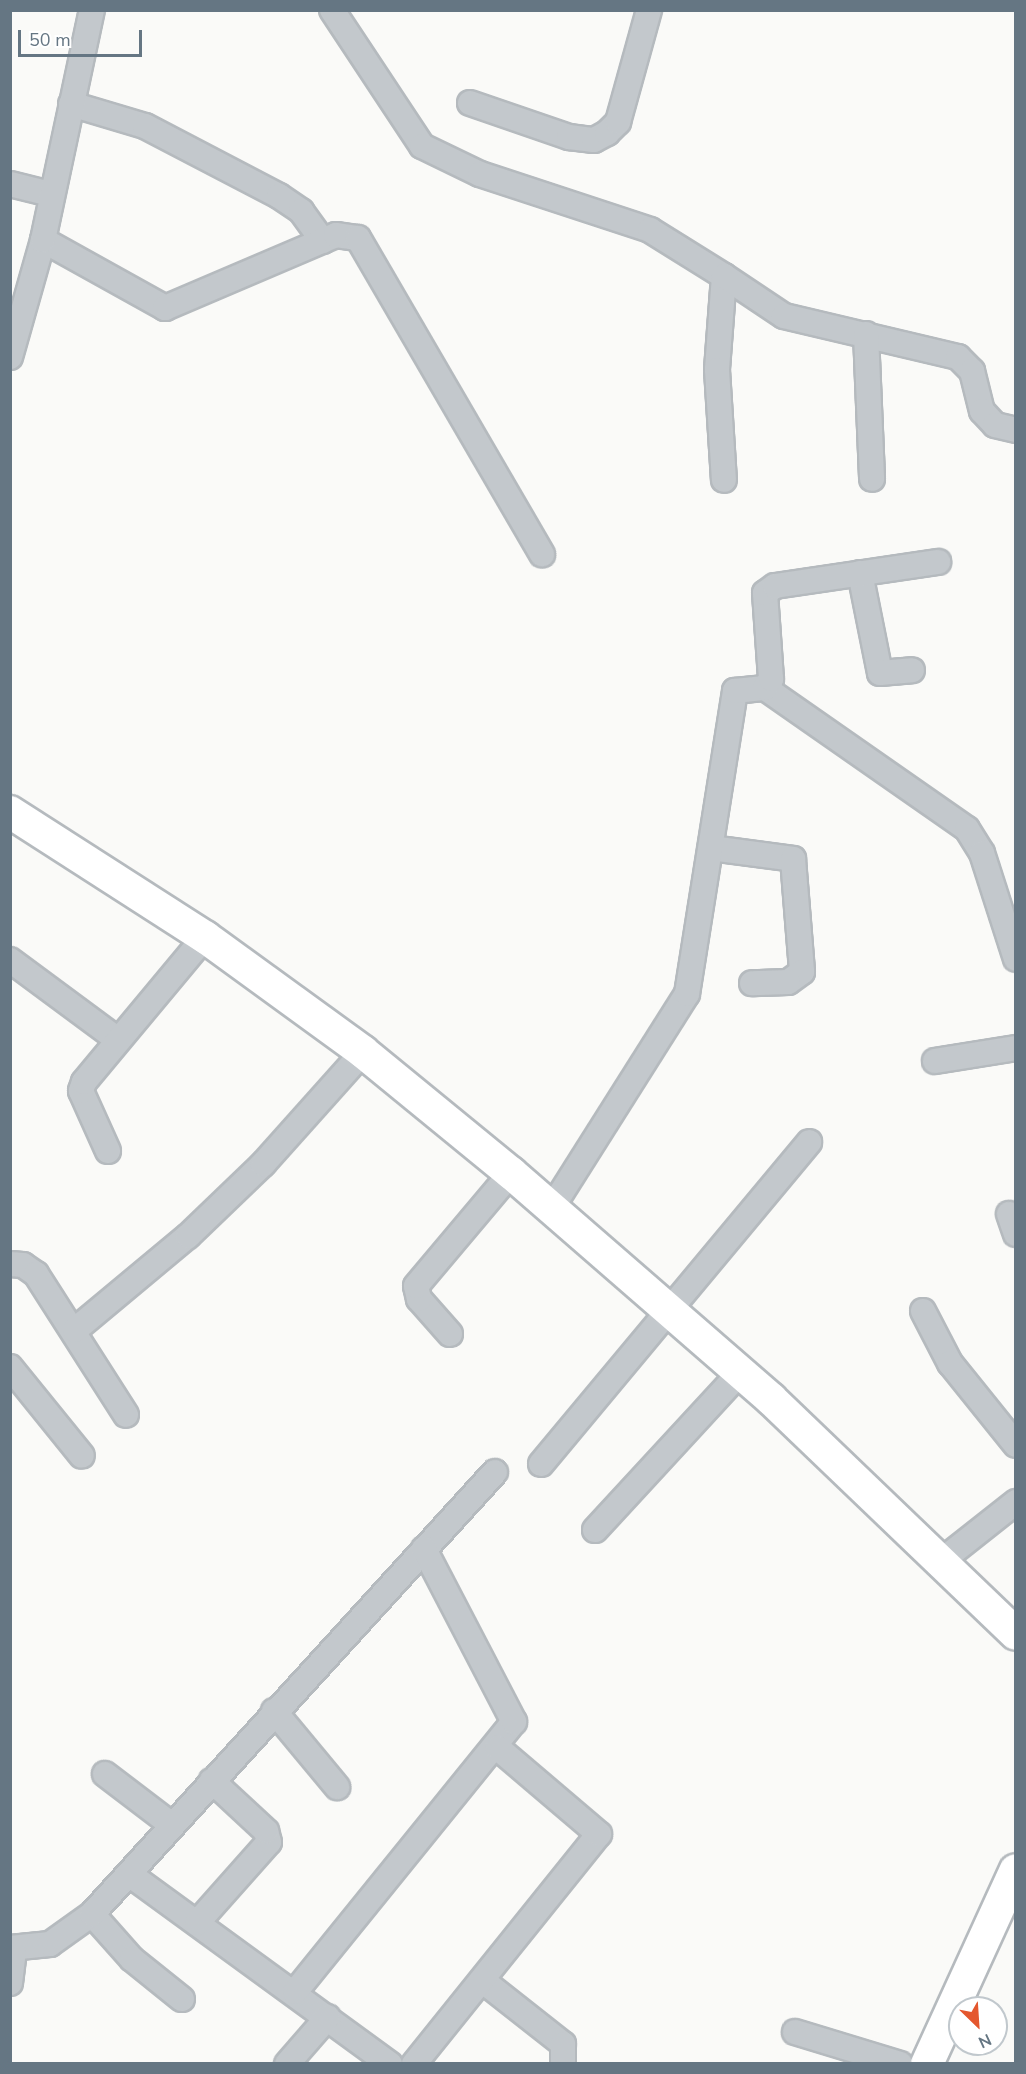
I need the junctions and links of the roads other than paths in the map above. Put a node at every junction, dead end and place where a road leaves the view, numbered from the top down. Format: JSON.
{"nodes":[{"id":1,"x":92,"y":10,"type":"edge"},
{"id":2,"x":332,"y":10,"type":"edge"},
{"id":3,"x":649,"y":10,"type":"edge"},
{"id":4,"x":470,"y":103,"type":"dead end"},
{"id":5,"x":71,"y":104,"type":"junction"},
{"id":6,"x":10,"y":184,"type":"edge"},
{"id":7,"x":50,"y":194,"type":"junction"},
{"id":8,"x":44,"y":240,"type":"junction"},
{"id":9,"x":323,"y":241,"type":"junction"},
{"id":10,"x":724,"y":276,"type":"junction"},
{"id":11,"x":866,"y":334,"type":"junction"},
{"id":12,"x":10,"y":357,"type":"edge"},
{"id":13,"x":1016,"y":430,"type":"edge"},
{"id":14,"x":872,"y":479,"type":"dead end"},
{"id":15,"x":724,"y":480,"type":"dead end"},
{"id":16,"x":542,"y":554,"type":"dead end"},
{"id":17,"x":938,"y":562,"type":"dead end"},
{"id":18,"x":860,"y":573,"type":"junction"},
{"id":19,"x":912,"y":670,"type":"dead end"},
{"id":20,"x":765,"y":688,"type":"junction"},
{"id":21,"x":10,"y":812,"type":"edge"},
{"id":22,"x":711,"y":848,"type":"junction"},
{"id":23,"x":205,"y":937,"type":"junction"},
{"id":24,"x":1016,"y":959,"type":"edge"},
{"id":25,"x":10,"y":960,"type":"edge"},
{"id":26,"x":753,"y":983,"type":"dead end"},
{"id":27,"x":118,"y":1040,"type":"junction"},
{"id":28,"x":1016,"y":1048,"type":"edge"},
{"id":29,"x":363,"y":1052,"type":"junction"},
{"id":30,"x":935,"y":1061,"type":"dead end"},
{"id":31,"x":809,"y":1142,"type":"dead end"},
{"id":32,"x":108,"y":1151,"type":"dead end"},
{"id":33,"x":510,"y":1173,"type":"junction"},
{"id":34,"x":551,"y":1209,"type":"junction"},
{"id":35,"x":10,"y":1264,"type":"edge"},
{"id":36,"x":923,"y":1311,"type":"dead end"},
{"id":37,"x":670,"y":1312,"type":"junction"},
{"id":38,"x":75,"y":1330,"type":"junction"},
{"id":39,"x":450,"y":1335,"type":"dead end"},
{"id":40,"x":10,"y":1366,"type":"edge"},
{"id":41,"x":740,"y":1372,"type":"junction"},
{"id":42,"x":126,"y":1415,"type":"dead end"},
{"id":43,"x":1016,"y":1445,"type":"edge"},
{"id":44,"x":82,"y":1456,"type":"dead end"},
{"id":45,"x":541,"y":1464,"type":"dead end"},
{"id":46,"x":495,"y":1472,"type":"dead end"},
{"id":47,"x":1016,"y":1502,"type":"edge"},
{"id":48,"x":595,"y":1530,"type":"dead end"},
{"id":49,"x":424,"y":1549,"type":"junction"},
{"id":50,"x":940,"y":1562,"type":"junction"},
{"id":51,"x":1016,"y":1634,"type":"edge"},
{"id":52,"x":274,"y":1711,"type":"junction"},
{"id":53,"x":498,"y":1748,"type":"junction"},
{"id":54,"x":105,"y":1774,"type":"dead end"},
{"id":55,"x":212,"y":1781,"type":"junction"},
{"id":56,"x":337,"y":1787,"type":"dead end"},
{"id":57,"x":172,"y":1825,"type":"junction"},
{"id":58,"x":129,"y":1874,"type":"junction"},
{"id":59,"x":1013,"y":1882,"type":"edge"},
{"id":60,"x":92,"y":1914,"type":"junction"},
{"id":61,"x":197,"y":1923,"type":"junction"},
{"id":62,"x":12,"y":1950,"type":"edge"},
{"id":63,"x":483,"y":1981,"type":"junction"},
{"id":64,"x":10,"y":1983,"type":"edge"},
{"id":65,"x":295,"y":1992,"type":"junction"},
{"id":66,"x":182,"y":1999,"type":"dead end"},
{"id":67,"x":328,"y":2017,"type":"junction"},
{"id":68,"x":795,"y":2032,"type":"dead end"},
{"id":69,"x":287,"y":2064,"type":"edge"},
{"id":70,"x":390,"y":2064,"type":"edge"},
{"id":71,"x":414,"y":2064,"type":"edge"},
{"id":72,"x":563,"y":2064,"type":"edge"},
{"id":73,"x":900,"y":2064,"type":"edge"},
{"id":74,"x":927,"y":2064,"type":"edge"}],
"edges":[{"from":1,"to":5,"type":"street"},
{"from":2,"to":10,"type":"street"},
{"from":3,"to":4,"type":"street"},
{"from":5,"to":7,"type":"street"},
{"from":5,"to":9,"type":"street"},
{"from":6,"to":7,"type":"street"},
{"from":7,"to":8,"type":"street"},
{"from":8,"to":9,"type":"street"},
{"from":8,"to":12,"type":"street"},
{"from":9,"to":16,"type":"street"},
{"from":10,"to":11,"type":"street"},
{"from":10,"to":15,"type":"street"},
{"from":11,"to":13,"type":"street"},
{"from":11,"to":14,"type":"street"},
{"from":17,"to":18,"type":"street"},
{"from":18,"to":19,"type":"street"},
{"from":18,"to":20,"type":"street"},
{"from":20,"to":22,"type":"street"},
{"from":20,"to":24,"type":"street"},
{"from":21,"to":23,"type":"main road"},
{"from":22,"to":26,"type":"street"},
{"from":22,"to":34,"type":"street"},
{"from":23,"to":27,"type":"street"},
{"from":23,"to":29,"type":"main road"},
{"from":25,"to":27,"type":"street"},
{"from":27,"to":32,"type":"street"},
{"from":28,"to":30,"type":"street"},
{"from":29,"to":33,"type":"main road"},
{"from":29,"to":38,"type":"street"},
{"from":31,"to":37,"type":"street"},
{"from":33,"to":34,"type":"main road"},
{"from":33,"to":39,"type":"street"},
{"from":34,"to":37,"type":"main road"},
{"from":35,"to":38,"type":"street"},
{"from":36,"to":43,"type":"street"},
{"from":37,"to":41,"type":"main road"},
{"from":37,"to":45,"type":"street"},
{"from":38,"to":42,"type":"street"},
{"from":40,"to":44,"type":"street"},
{"from":41,"to":48,"type":"street"},
{"from":41,"to":50,"type":"main road"},
{"from":46,"to":49,"type":"street"},
{"from":47,"to":50,"type":"street"},
{"from":49,"to":52,"type":"street"},
{"from":49,"to":53,"type":"street"},
{"from":50,"to":51,"type":"main road"},
{"from":52,"to":55,"type":"street"},
{"from":52,"to":56,"type":"street"},
{"from":53,"to":63,"type":"street"},
{"from":53,"to":65,"type":"street"},
{"from":54,"to":57,"type":"street"},
{"from":55,"to":57,"type":"street"},
{"from":55,"to":61,"type":"street"},
{"from":57,"to":58,"type":"street"},
{"from":58,"to":60,"type":"street"},
{"from":58,"to":61,"type":"street"},
{"from":59,"to":74,"type":"main road"},
{"from":60,"to":62,"type":"street"},
{"from":60,"to":66,"type":"street"},
{"from":61,"to":65,"type":"street"},
{"from":62,"to":64,"type":"street"},
{"from":63,"to":71,"type":"street"},
{"from":63,"to":72,"type":"street"},
{"from":65,"to":67,"type":"street"},
{"from":67,"to":69,"type":"street"},
{"from":67,"to":70,"type":"street"},
{"from":68,"to":73,"type":"street"}]}
